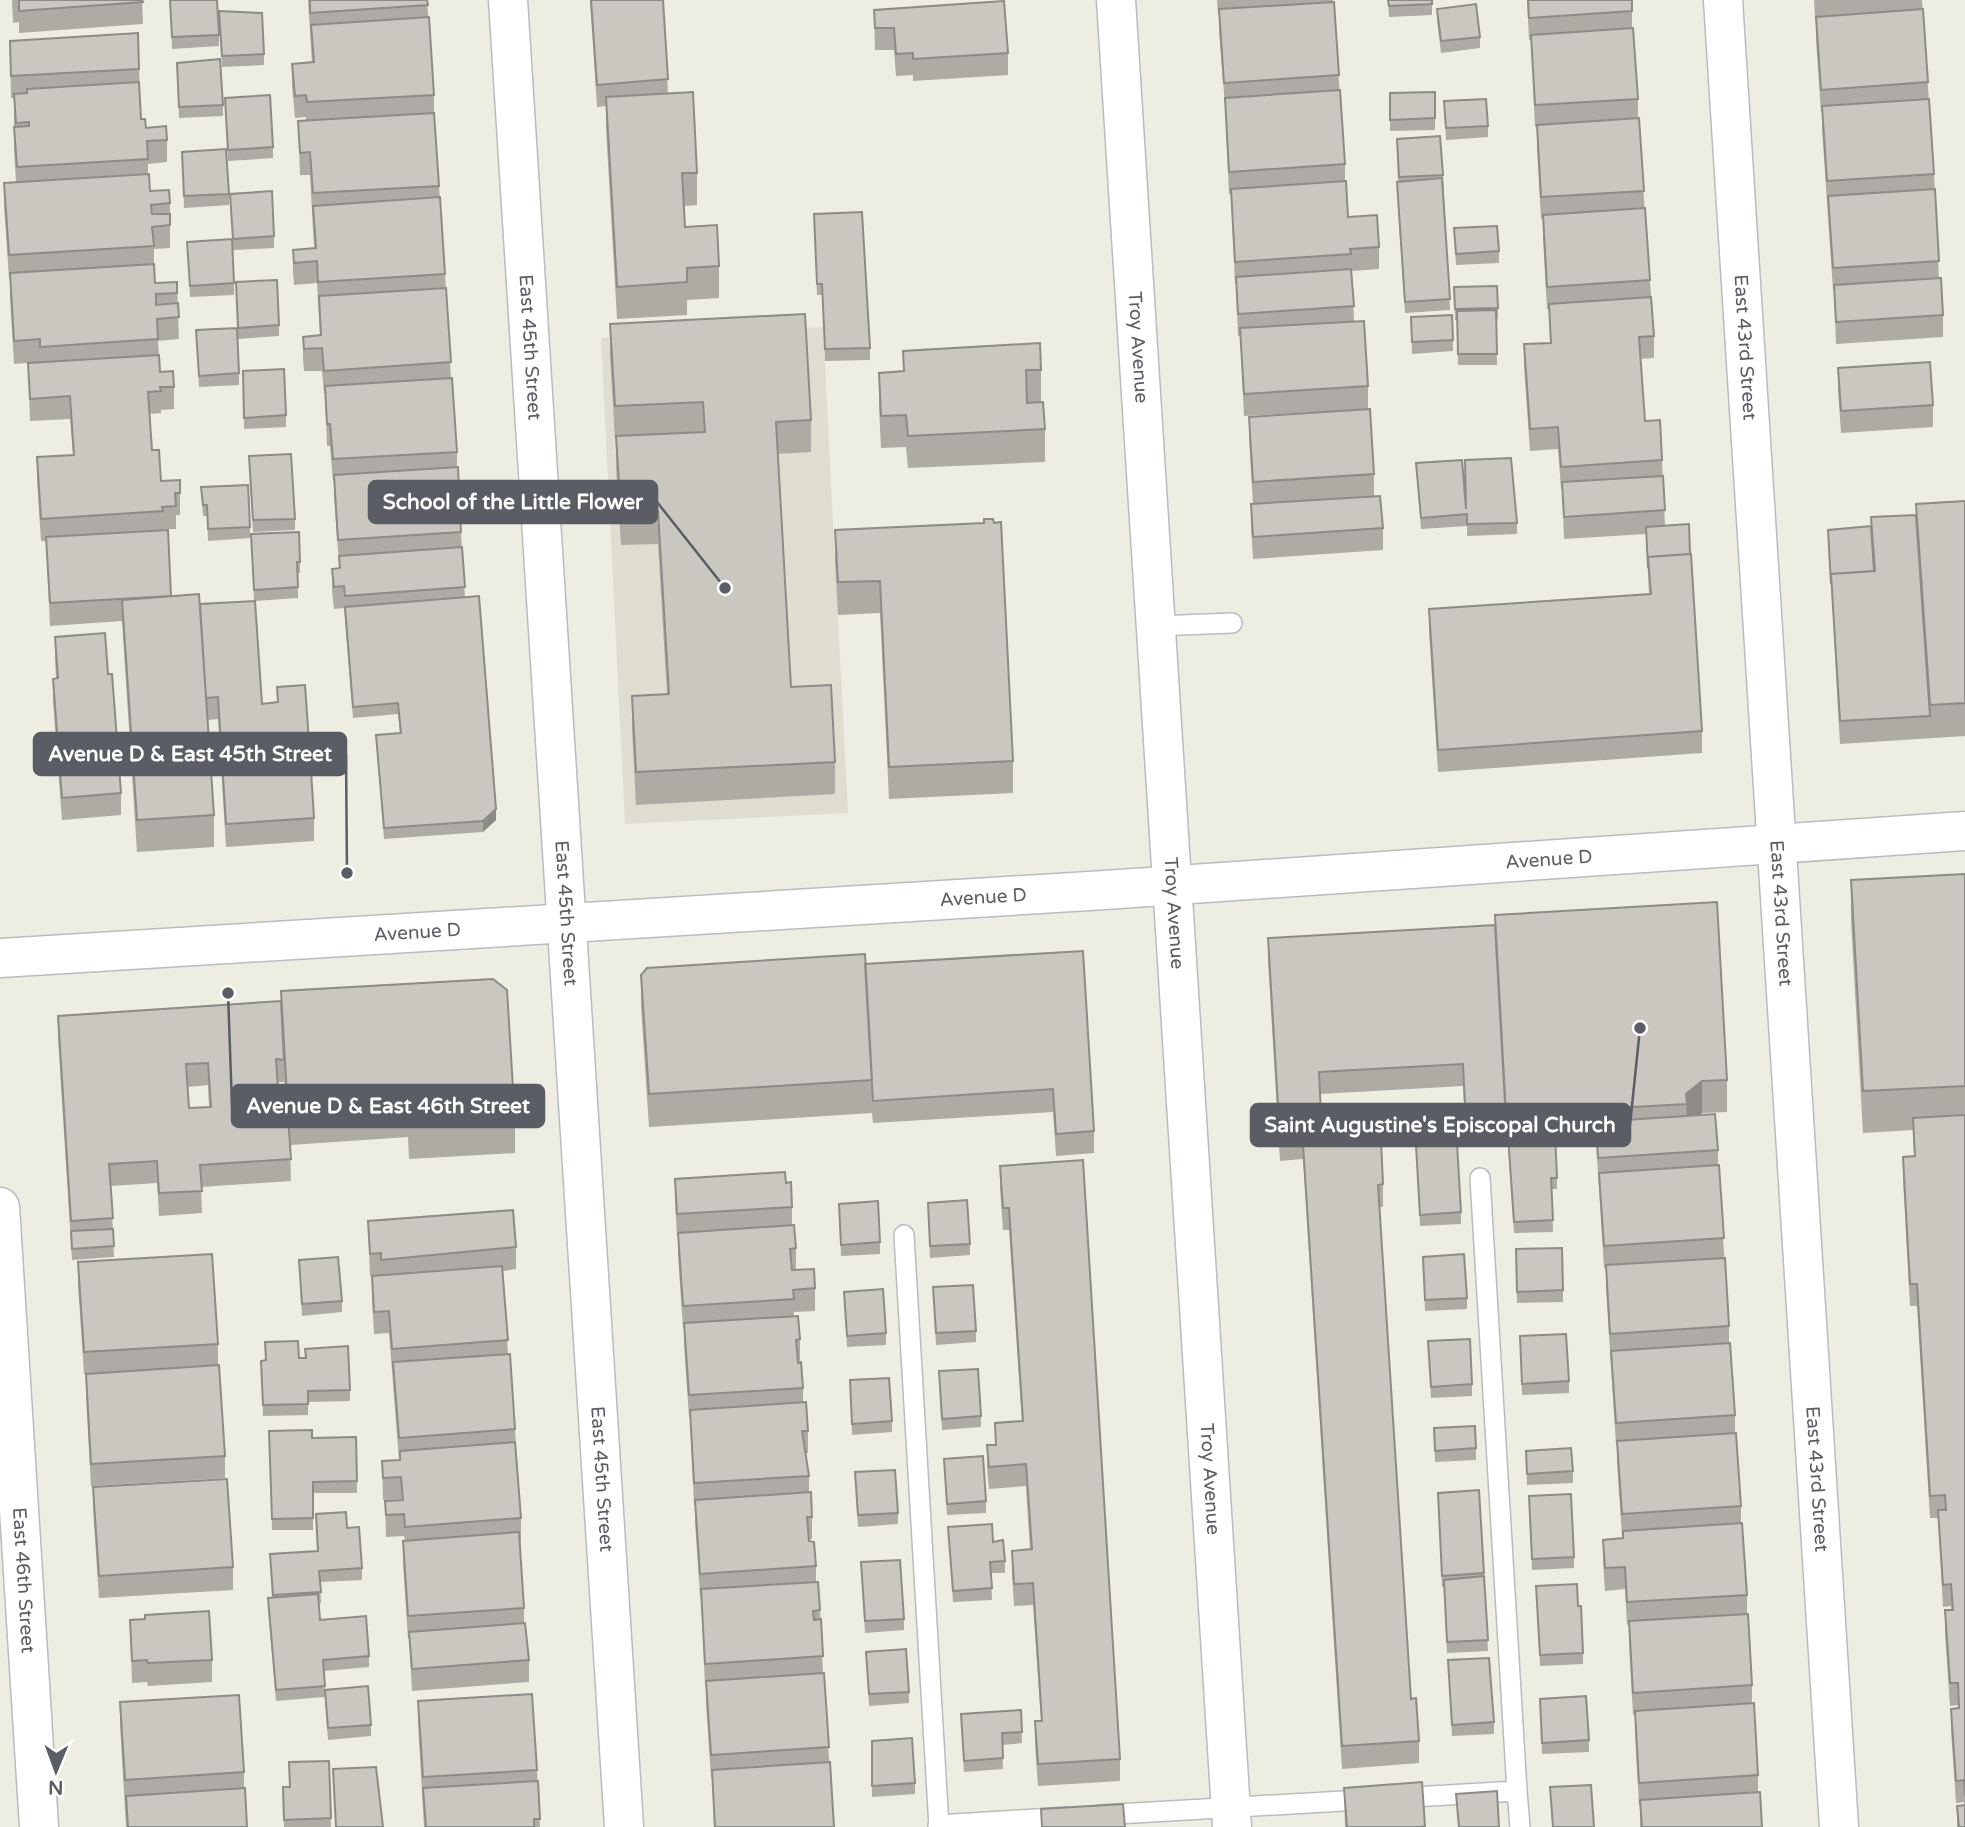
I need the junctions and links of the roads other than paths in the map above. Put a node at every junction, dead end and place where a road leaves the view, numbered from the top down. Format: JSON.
{"nodes":[{"id":1,"x":508,"y":0,"type":"edge"},
{"id":2,"x":1116,"y":0,"type":"edge"},
{"id":3,"x":1723,"y":0,"type":"edge"},
{"id":4,"x":1232,"y":623,"type":"dead end"},
{"id":5,"x":1155,"y":626,"type":"junction"},
{"id":6,"x":1965,"y":831,"type":"edge"},
{"id":7,"x":1777,"y":842,"type":"junction"},
{"id":8,"x":1172,"y":884,"type":"junction"},
{"id":9,"x":569,"y":921,"type":"junction"},
{"id":10,"x":0,"y":958,"type":"edge"},
{"id":11,"x":1479,"y":1178,"type":"dead end"},
{"id":12,"x":0,"y":1207,"type":"edge"},
{"id":13,"x":904,"y":1235,"type":"dead end"},
{"id":14,"x":1517,"y":1791,"type":"junction"},
{"id":15,"x":1231,"y":1816,"type":"edge"},
{"id":16,"x":939,"y":1826,"type":"edge"},
{"id":17,"x":39,"y":1827,"type":"edge"},
{"id":18,"x":624,"y":1827,"type":"edge"},
{"id":19,"x":1520,"y":1827,"type":"edge"},
{"id":20,"x":1839,"y":1827,"type":"edge"}],
"edges":[{"from":1,"to":9,"type":"street","name":"East 45th Street"},
{"from":2,"to":5,"type":"street","name":"Troy Avenue"},
{"from":3,"to":7,"type":"street","name":"East 43rd Street"},
{"from":4,"to":5,"type":"lane"},
{"from":5,"to":8,"type":"street","name":"Troy Avenue"},
{"from":6,"to":7,"type":"street","name":"Avenue D"},
{"from":7,"to":8,"type":"street","name":"Avenue D"},
{"from":7,"to":20,"type":"street","name":"East 43rd Street"},
{"from":8,"to":9,"type":"street","name":"Avenue D"},
{"from":8,"to":15,"type":"street","name":"Troy Avenue"},
{"from":9,"to":10,"type":"street","name":"Avenue D"},
{"from":9,"to":18,"type":"street","name":"East 45th Street"},
{"from":11,"to":14,"type":"lane"},
{"from":12,"to":17,"type":"street","name":"East 46th Street"},
{"from":13,"to":16,"type":"lane"},
{"from":14,"to":15,"type":"lane"},
{"from":14,"to":19,"type":"lane"},
{"from":15,"to":16,"type":"lane"}]}
